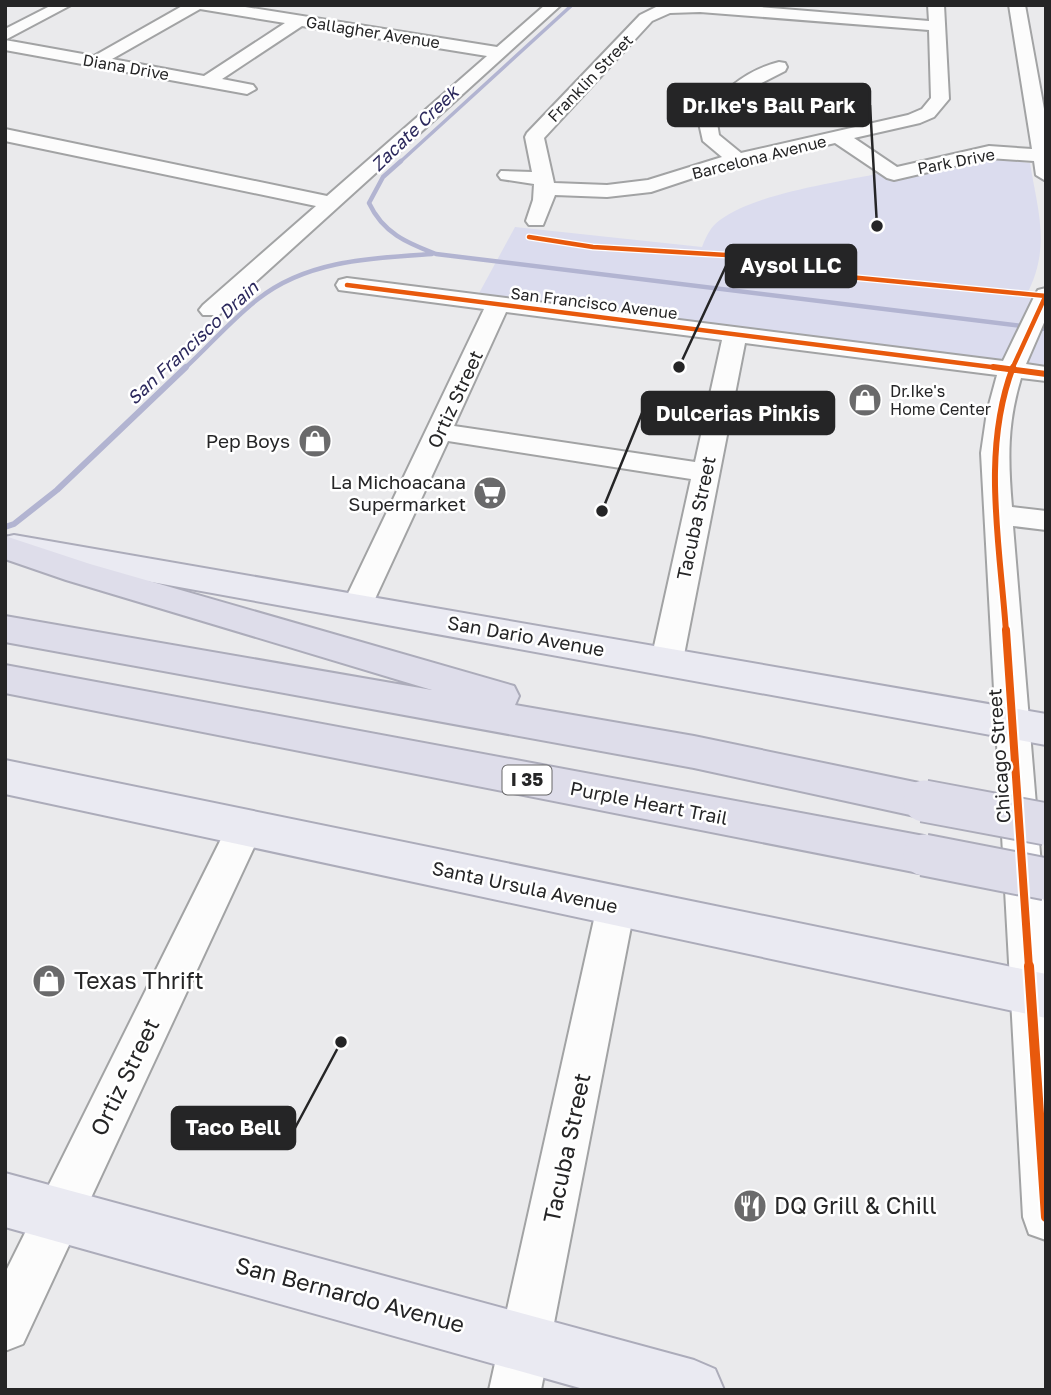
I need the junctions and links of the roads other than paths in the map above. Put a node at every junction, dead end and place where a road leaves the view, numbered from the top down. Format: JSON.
{"nodes":[{"id":1,"x":64,"y":5,"type":"edge"},
{"id":2,"x":196,"y":5,"type":"edge"},
{"id":3,"x":203,"y":5,"type":"edge"},
{"id":4,"x":554,"y":5,"type":"edge"},
{"id":5,"x":936,"y":5,"type":"edge"},
{"id":6,"x":1017,"y":5,"type":"edge"},
{"id":7,"x":299,"y":21,"type":"junction"},
{"id":8,"x":937,"y":26,"type":"junction"},
{"id":9,"x":5,"y":35,"type":"edge"},
{"id":10,"x":5,"y":45,"type":"edge"},
{"id":11,"x":501,"y":53,"type":"junction"},
{"id":12,"x":96,"y":62,"type":"junction"},
{"id":13,"x":779,"y":68,"type":"dead end"},
{"id":14,"x":206,"y":82,"type":"junction"},
{"id":15,"x":247,"y":89,"type":"dead end"},
{"id":16,"x":5,"y":135,"type":"edge"},
{"id":17,"x":839,"y":137,"type":"junction"},
{"id":18,"x":1042,"y":156,"type":"junction"},
{"id":19,"x":738,"y":160,"type":"junction"},
{"id":20,"x":508,"y":175,"type":"dead end"},
{"id":21,"x":1046,"y":177,"type":"edge"},
{"id":22,"x":545,"y":184,"type":"junction"},
{"id":23,"x":332,"y":203,"type":"junction"},
{"id":24,"x":536,"y":221,"type":"dead end"},
{"id":25,"x":347,"y":285,"type":"dead end"},
{"id":26,"x":1044,"y":298,"type":"edge"},
{"id":27,"x":498,"y":305,"type":"junction"},
{"id":28,"x":211,"y":310,"type":"dead end"},
{"id":29,"x":735,"y":335,"type":"junction"},
{"id":30,"x":1015,"y":363,"type":"junction"},
{"id":31,"x":1046,"y":374,"type":"edge"},
{"id":32,"x":440,"y":432,"type":"junction"},
{"id":33,"x":705,"y":472,"type":"junction"},
{"id":34,"x":998,"y":514,"type":"junction"},
{"id":35,"x":1046,"y":521,"type":"edge"},
{"id":36,"x":5,"y":545,"type":"edge"},
{"id":37,"x":357,"y":606,"type":"junction"},
{"id":38,"x":5,"y":629,"type":"edge"},
{"id":39,"x":667,"y":660,"type":"junction"},
{"id":40,"x":5,"y":679,"type":"edge"},
{"id":41,"x":5,"y":699,"type":"edge"},
{"id":42,"x":131,"y":704,"type":"junction"},
{"id":43,"x":1029,"y":728,"type":"edge"},
{"id":44,"x":694,"y":752,"type":"junction"},
{"id":45,"x":5,"y":777,"type":"edge"},
{"id":46,"x":1046,"y":824,"type":"edge"},
{"id":47,"x":245,"y":828,"type":"junction"},
{"id":48,"x":1046,"y":879,"type":"edge"},
{"id":49,"x":616,"y":906,"type":"junction"},
{"id":50,"x":1039,"y":995,"type":"edge"},
{"id":51,"x":5,"y":1200,"type":"edge"},
{"id":52,"x":59,"y":1215,"type":"junction"},
{"id":53,"x":1046,"y":1217,"type":"edge"},
{"id":54,"x":5,"y":1326,"type":"edge"},
{"id":55,"x":520,"y":1366,"type":"edge"},
{"id":56,"x":694,"y":1390,"type":"edge"}],
"edges":[{"from":1,"to":9,"type":"street"},
{"from":2,"to":12,"type":"street"},
{"from":3,"to":7,"type":"street","name":"Gallagher Avenue"},
{"from":4,"to":11,"type":"street"},
{"from":5,"to":8,"type":"street"},
{"from":6,"to":18,"type":"street"},
{"from":7,"to":11,"type":"street","name":"Gallagher Avenue"},
{"from":7,"to":14,"type":"street"},
{"from":8,"to":17,"type":"street","name":"Barcelona Avenue"},
{"from":8,"to":22,"type":"street","name":"Franklin Street"},
{"from":10,"to":12,"type":"street","name":"Diana Drive"},
{"from":11,"to":23,"type":"street"},
{"from":12,"to":14,"type":"street","name":"Diana Drive"},
{"from":13,"to":19,"type":"street"},
{"from":14,"to":15,"type":"street","name":"Diana Drive"},
{"from":16,"to":23,"type":"street"},
{"from":17,"to":18,"type":"street","name":"Park Drive"},
{"from":17,"to":19,"type":"street","name":"Barcelona Avenue"},
{"from":18,"to":21,"type":"street"},
{"from":19,"to":22,"type":"street","name":"Barcelona Avenue"},
{"from":20,"to":22,"type":"street"},
{"from":22,"to":24,"type":"street","name":"Franklin Street"},
{"from":23,"to":28,"type":"street"},
{"from":25,"to":27,"type":"street","name":"San Francisco Avenue"},
{"from":26,"to":30,"type":"street","name":"Chicago Street"},
{"from":27,"to":29,"type":"street","name":"San Francisco Avenue"},
{"from":27,"to":32,"type":"street","name":"Ortiz Street"},
{"from":29,"to":30,"type":"street","name":"San Francisco Avenue"},
{"from":29,"to":33,"type":"street","name":"Tacuba Street"},
{"from":30,"to":31,"type":"street","name":"San Francisco Avenue"},
{"from":30,"to":34,"type":"street","name":"Chicago Street"},
{"from":32,"to":33,"type":"street"},
{"from":32,"to":37,"type":"street","name":"Ortiz Street"},
{"from":33,"to":39,"type":"street","name":"Tacuba Street"},
{"from":34,"to":35,"type":"street"},
{"from":34,"to":43,"type":"street","name":"Chicago Street"},
{"from":36,"to":37,"type":"main road","name":"San Dario Avenue"},
{"from":36,"to":44,"type":"highway"},
{"from":37,"to":39,"type":"main road","name":"San Dario Avenue"},
{"from":38,"to":44,"type":"highway"},
{"from":39,"to":43,"type":"main road","name":"San Dario Avenue"},
{"from":40,"to":42,"type":"highway","name":"Purple Heart Trail","number":"I 35"},
{"from":41,"to":42,"type":"highway"},
{"from":42,"to":48,"type":"highway","name":"Purple Heart Trail","number":"I 35","bridge":true},
{"from":43,"to":50,"type":"street","name":"Chicago Street"},
{"from":44,"to":46,"type":"highway","bridge":true},
{"from":45,"to":47,"type":"main road","name":"Santa Ursula Avenue"},
{"from":47,"to":49,"type":"main road","name":"Santa Ursula Avenue"},
{"from":47,"to":52,"type":"street","name":"Ortiz Street"},
{"from":49,"to":50,"type":"main road","name":"Santa Ursula Avenue"},
{"from":49,"to":55,"type":"street","name":"Tacuba Street"},
{"from":50,"to":53,"type":"street","name":"Chicago Street"},
{"from":51,"to":52,"type":"main road","name":"San Bernardo Avenue"},
{"from":52,"to":54,"type":"street","name":"Ortiz Street"},
{"from":52,"to":55,"type":"main road","name":"San Bernardo Avenue"},
{"from":55,"to":56,"type":"main road","name":"San Bernardo Avenue"}]}
